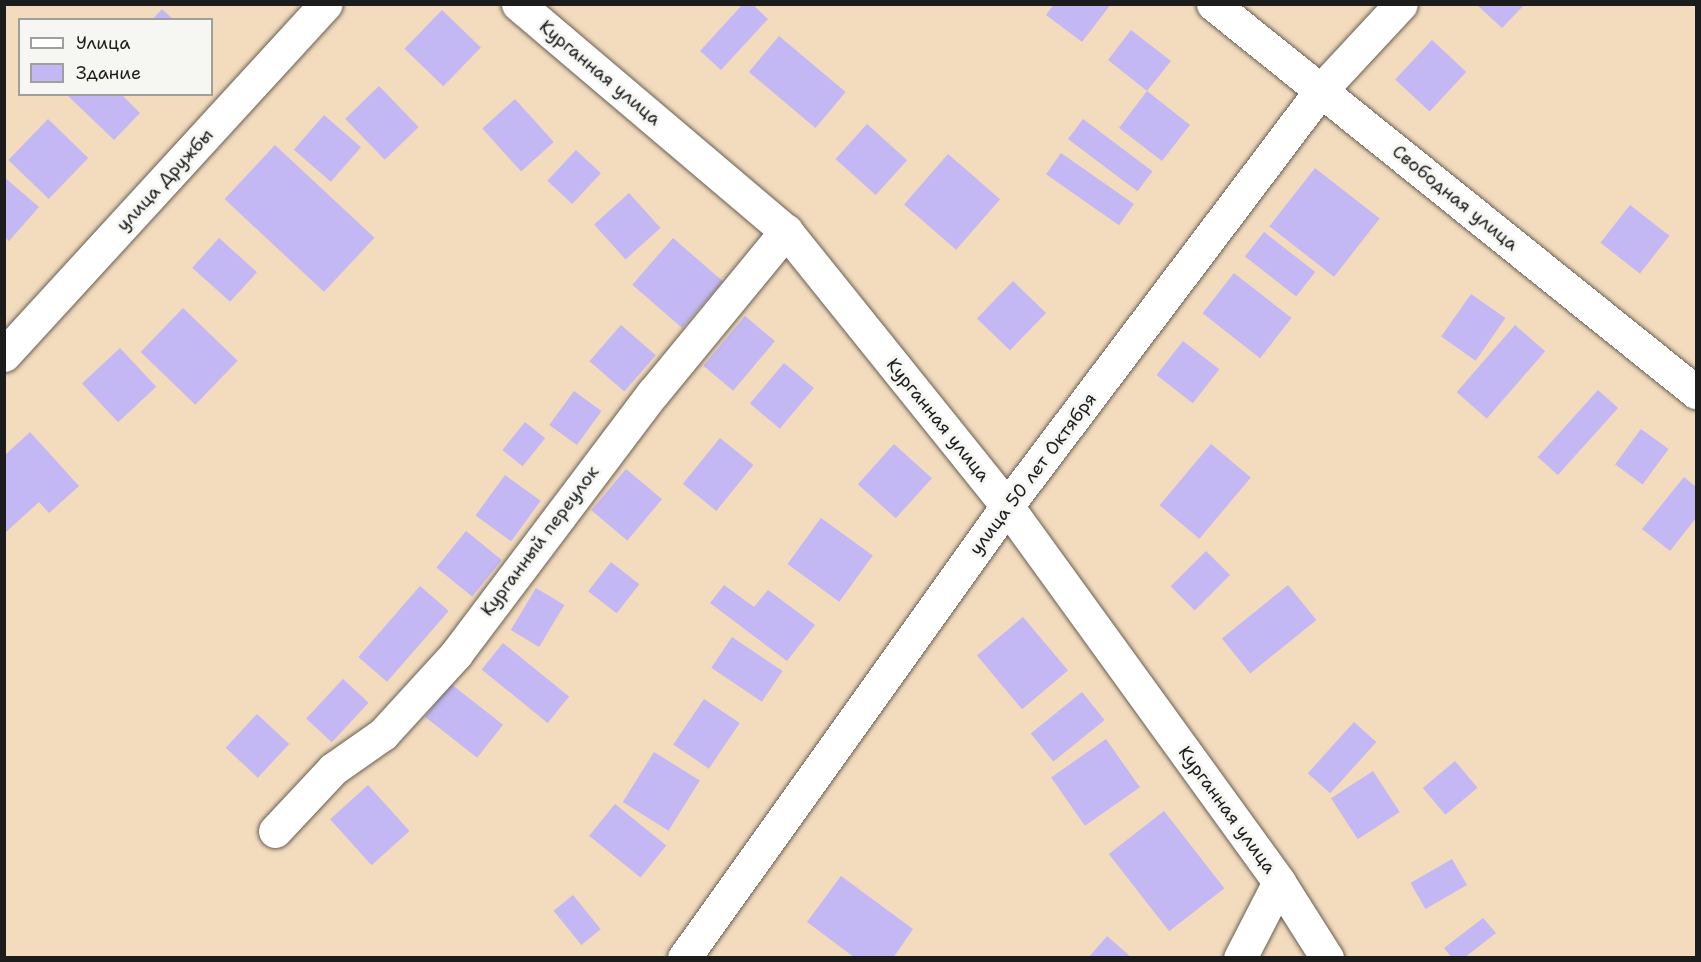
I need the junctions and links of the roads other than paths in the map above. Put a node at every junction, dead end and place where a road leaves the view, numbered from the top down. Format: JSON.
{"nodes":[{"id":1,"x":326,"y":4,"type":"edge"},
{"id":2,"x":518,"y":4,"type":"edge"},
{"id":3,"x":1213,"y":4,"type":"edge"},
{"id":4,"x":1401,"y":4,"type":"edge"},
{"id":5,"x":1321,"y":90,"type":"junction"},
{"id":6,"x":786,"y":231,"type":"junction"},
{"id":7,"x":4,"y":355,"type":"edge"},
{"id":8,"x":1696,"y":392,"type":"edge"},
{"id":9,"x":1007,"y":506,"type":"junction"},
{"id":10,"x":275,"y":831,"type":"dead end"},
{"id":11,"x":1279,"y":882,"type":"junction"},
{"id":12,"x":684,"y":957,"type":"edge"},
{"id":13,"x":1239,"y":957,"type":"edge"},
{"id":14,"x":1327,"y":957,"type":"edge"}],
"edges":[{"from":1,"to":7,"type":"street","name":"улица Дружбы"},
{"from":2,"to":6,"type":"street","name":"Курганная улица"},
{"from":3,"to":5,"type":"street","name":"Свободная улица"},
{"from":4,"to":5,"type":"street","name":"улица 50 лет Октября"},
{"from":5,"to":8,"type":"street","name":"Свободная улица"},
{"from":5,"to":9,"type":"street","name":"улица 50 лет Октября"},
{"from":6,"to":9,"type":"street","name":"Курганная улица"},
{"from":6,"to":10,"type":"street","name":"Курганный переулок"},
{"from":9,"to":11,"type":"street","name":"Курганная улица"},
{"from":9,"to":12,"type":"street","name":"улица 50 лет Октября"},
{"from":11,"to":13,"type":"street"},
{"from":11,"to":14,"type":"street","name":"Курганная улица"}]}
